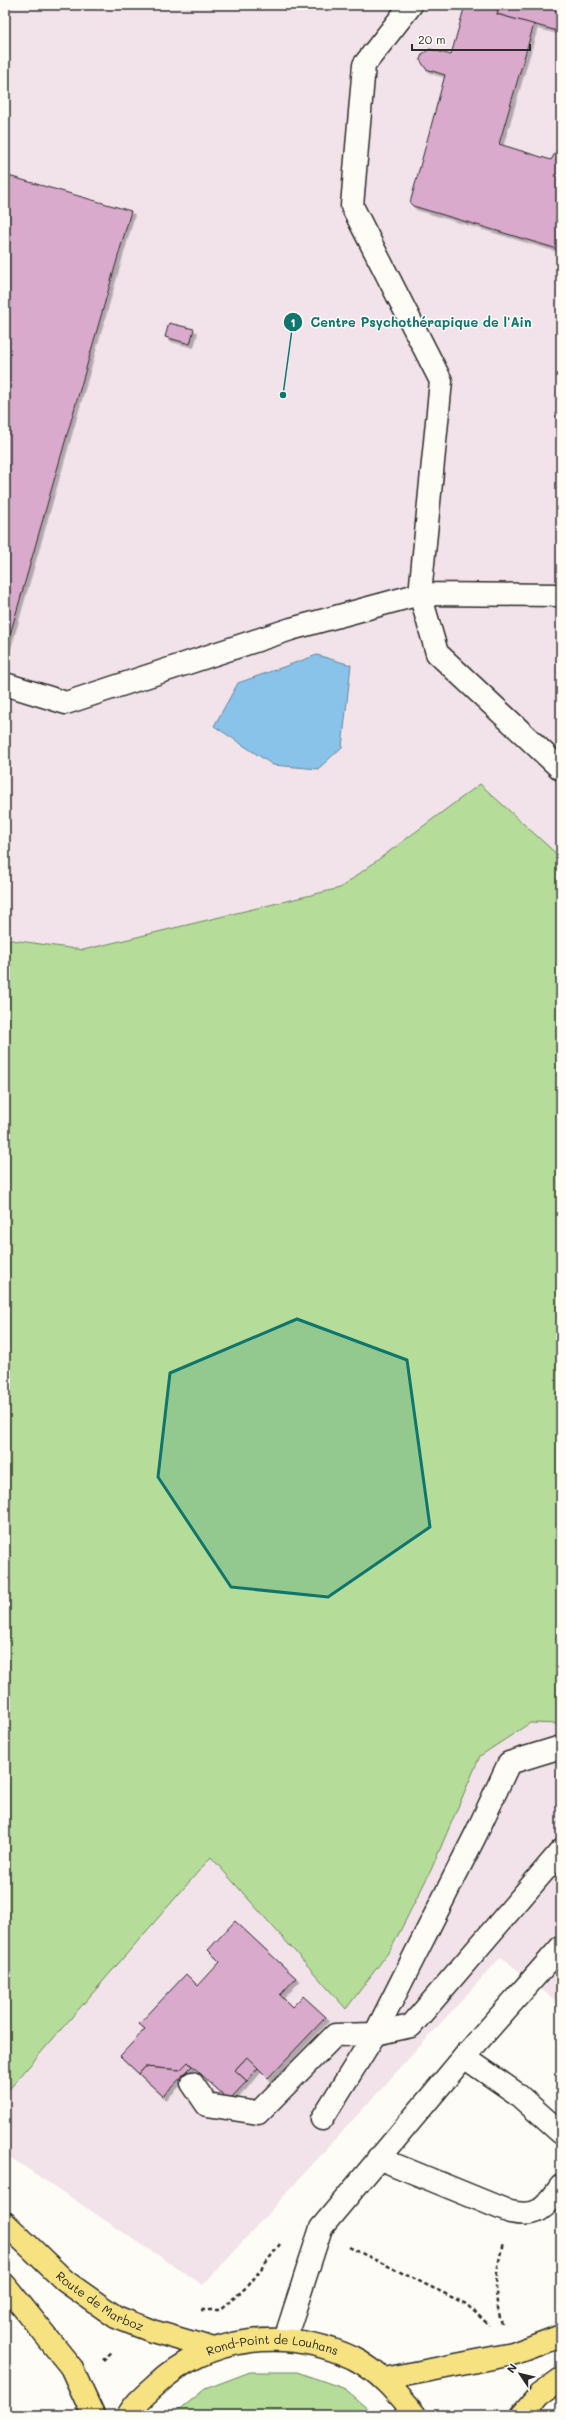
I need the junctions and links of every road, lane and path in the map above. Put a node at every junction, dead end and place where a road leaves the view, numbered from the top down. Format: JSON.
{"nodes":[{"id":1,"x":411,"y":5,"type":"edge"},
{"id":2,"x":420,"y":594,"type":"junction"},
{"id":3,"x":561,"y":594,"type":"edge"},
{"id":4,"x":5,"y":684,"type":"edge"},
{"id":5,"x":561,"y":769,"type":"edge"},
{"id":6,"x":561,"y":1747,"type":"edge"},
{"id":7,"x":561,"y":1851,"type":"edge"},
{"id":8,"x":561,"y":1947,"type":"edge"},
{"id":9,"x":375,"y":2034,"type":"junction"},
{"id":10,"x":464,"y":2057,"type":"junction"},
{"id":11,"x":192,"y":2083,"type":"dead end"},
{"id":12,"x":322,"y":2119,"type":"dead end"},
{"id":13,"x":561,"y":2134,"type":"edge"},
{"id":14,"x":378,"y":2158,"type":"junction"},
{"id":15,"x":561,"y":2186,"type":"edge"},
{"id":16,"x":510,"y":2212,"type":"junction"},
{"id":17,"x":5,"y":2223,"type":"edge"},
{"id":18,"x":281,"y":2242,"type":"dead end"},
{"id":19,"x":346,"y":2245,"type":"dead end"},
{"id":20,"x":5,"y":2285,"type":"edge"},
{"id":21,"x":196,"y":2310,"type":"dead end"},
{"id":22,"x":132,"y":2323,"type":"junction"},
{"id":23,"x":488,"y":2325,"type":"dead end"},
{"id":24,"x":561,"y":2336,"type":"edge"},
{"id":25,"x":285,"y":2339,"type":"junction"},
{"id":26,"x":214,"y":2349,"type":"junction"},
{"id":27,"x":513,"y":2354,"type":"junction"},
{"id":28,"x":384,"y":2379,"type":"junction"},
{"id":29,"x":561,"y":2379,"type":"edge"},
{"id":30,"x":79,"y":2385,"type":"junction"},
{"id":31,"x":93,"y":2415,"type":"edge"},
{"id":32,"x":128,"y":2415,"type":"edge"},
{"id":33,"x":415,"y":2415,"type":"edge"},
{"id":34,"x":522,"y":2415,"type":"edge"}],
"edges":[{"from":1,"to":2,"type":"street"},
{"from":2,"to":3,"type":"street"},
{"from":2,"to":4,"type":"street"},
{"from":2,"to":5,"type":"street"},
{"from":6,"to":9,"type":"street"},
{"from":7,"to":9,"type":"street"},
{"from":8,"to":10,"type":"street"},
{"from":9,"to":11,"type":"street"},
{"from":9,"to":12,"type":"street"},
{"from":10,"to":13,"type":"street"},
{"from":10,"to":14,"type":"street"},
{"from":14,"to":16,"type":"street"},
{"from":14,"to":25,"type":"street"},
{"from":15,"to":16,"type":"street"},
{"from":16,"to":27,"type":"path"},
{"from":17,"to":22,"type":"main road","name":"Route de Marboz"},
{"from":18,"to":21,"type":"path"},
{"from":19,"to":23,"type":"path"},
{"from":20,"to":30,"type":"main road"},
{"from":22,"to":26,"type":"main road","name":"Route de Marboz"},
{"from":22,"to":30,"type":"path"},
{"from":24,"to":27,"type":"main road"},
{"from":25,"to":26,"type":"main road","name":"Rond-Point de Louhans"},
{"from":25,"to":28,"type":"main road","name":"Rond-Point de Louhans"},
{"from":26,"to":32,"type":"main road","name":"Rond-Point de Louhans"},
{"from":27,"to":28,"type":"main road"},
{"from":28,"to":33,"type":"main road","name":"Rond-Point de Louhans"},
{"from":29,"to":34,"type":"main road"},
{"from":30,"to":31,"type":"main road"}]}
